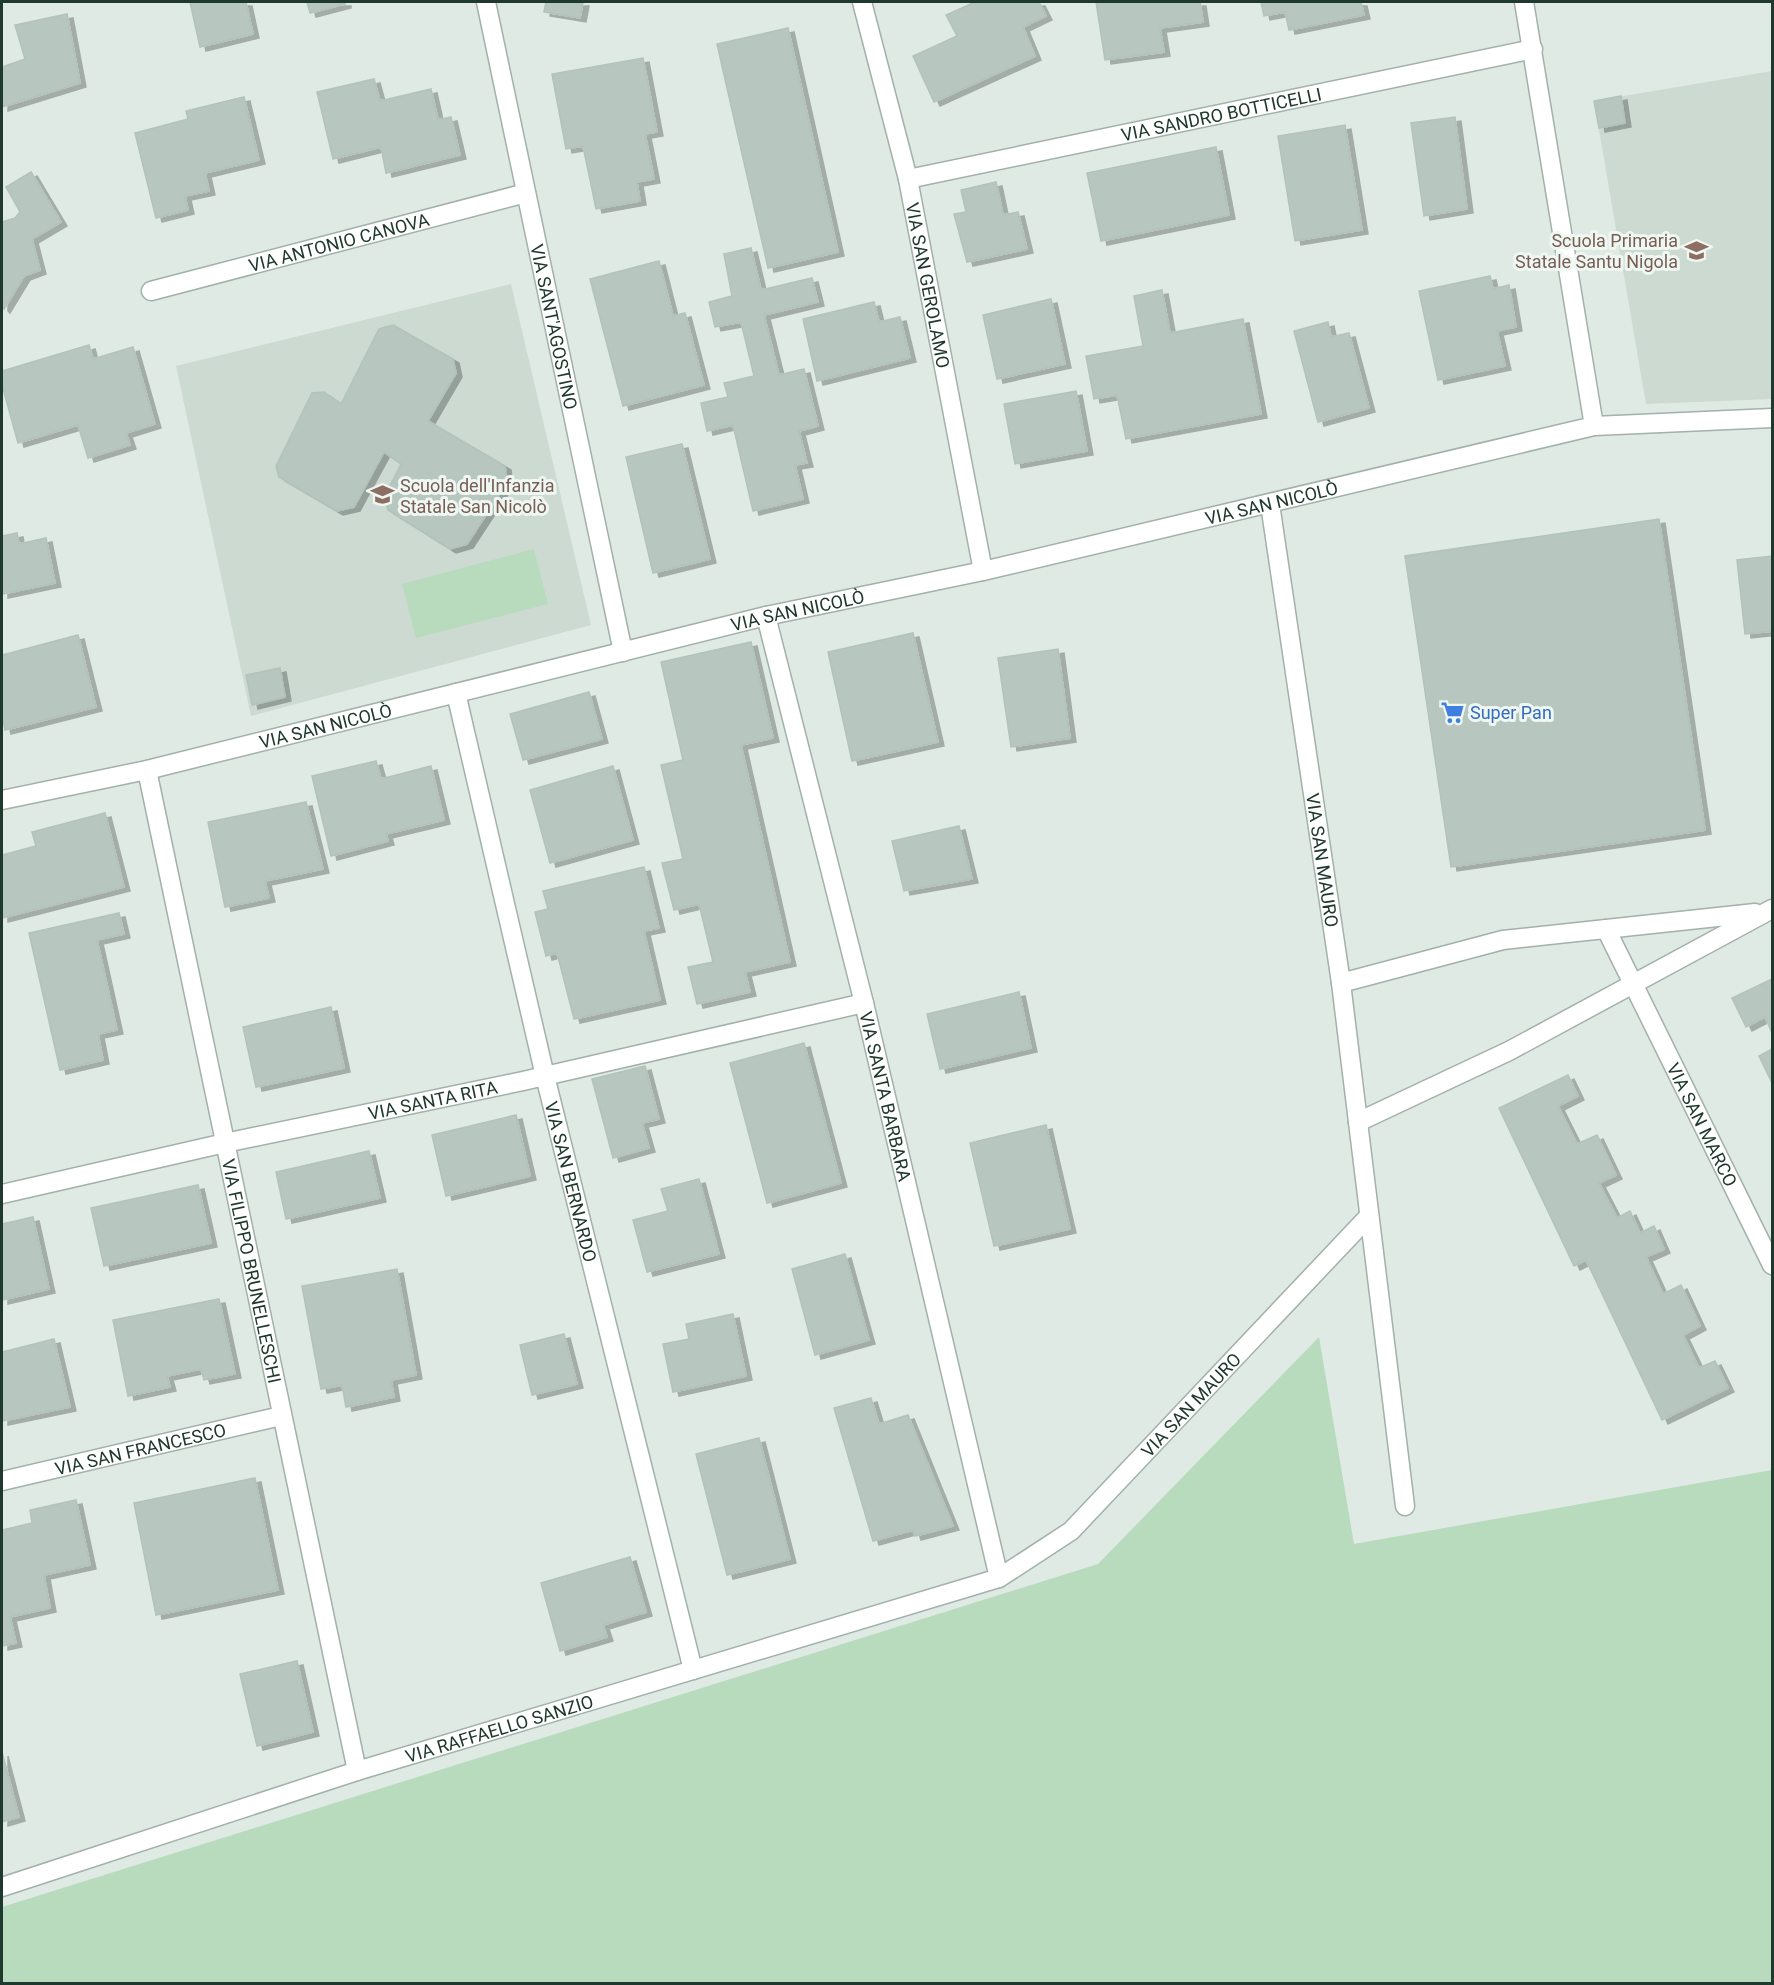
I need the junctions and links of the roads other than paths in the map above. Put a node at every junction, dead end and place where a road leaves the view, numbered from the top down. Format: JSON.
{"nodes":[{"id":1,"x":486,"y":2,"type":"edge"},
{"id":2,"x":862,"y":2,"type":"edge"},
{"id":3,"x":1524,"y":2,"type":"edge"},
{"id":4,"x":1533,"y":49,"type":"junction"},
{"id":5,"x":908,"y":179,"type":"junction"},
{"id":6,"x":526,"y":193,"type":"junction"},
{"id":7,"x":152,"y":291,"type":"dead end"},
{"id":8,"x":1773,"y":418,"type":"edge"},
{"id":9,"x":1594,"y":426,"type":"junction"},
{"id":10,"x":1270,"y":504,"type":"junction"},
{"id":11,"x":983,"y":571,"type":"junction"},
{"id":12,"x":766,"y":616,"type":"junction"},
{"id":13,"x":623,"y":652,"type":"junction"},
{"id":14,"x":456,"y":693,"type":"junction"},
{"id":15,"x":147,"y":771,"type":"junction"},
{"id":16,"x":2,"y":800,"type":"edge"},
{"id":17,"x":1769,"y":910,"type":"edge"},
{"id":18,"x":1606,"y":929,"type":"junction"},
{"id":19,"x":1341,"y":983,"type":"junction"},
{"id":20,"x":1632,"y":984,"type":"junction"},
{"id":21,"x":864,"y":1004,"type":"junction"},
{"id":22,"x":545,"y":1076,"type":"junction"},
{"id":23,"x":1359,"y":1122,"type":"junction"},
{"id":24,"x":225,"y":1143,"type":"junction"},
{"id":25,"x":2,"y":1194,"type":"edge"},
{"id":26,"x":1370,"y":1216,"type":"junction"},
{"id":27,"x":1773,"y":1265,"type":"edge"},
{"id":28,"x":281,"y":1416,"type":"junction"},
{"id":29,"x":2,"y":1481,"type":"edge"},
{"id":30,"x":1405,"y":1506,"type":"dead end"},
{"id":31,"x":999,"y":1578,"type":"junction"},
{"id":32,"x":693,"y":1670,"type":"junction"},
{"id":33,"x":357,"y":1771,"type":"junction"},
{"id":34,"x":2,"y":1887,"type":"edge"}],
"edges":[{"from":1,"to":6,"type":"street","name":"VIA SANT'AGOSTINO"},
{"from":2,"to":5,"type":"street","name":"VIA SAN GEROLAMO"},
{"from":3,"to":4,"type":"street"},
{"from":4,"to":5,"type":"street","name":"VIA SANDRO BOTTICELLI"},
{"from":4,"to":9,"type":"street"},
{"from":5,"to":11,"type":"street","name":"VIA SAN GEROLAMO"},
{"from":6,"to":7,"type":"street","name":"VIA ANTONIO CANOVA"},
{"from":6,"to":13,"type":"street","name":"VIA SANT'AGOSTINO"},
{"from":8,"to":9,"type":"street","name":"VIA SAN NICOLÒ"},
{"from":9,"to":10,"type":"street","name":"VIA SAN NICOLÒ"},
{"from":10,"to":11,"type":"street","name":"VIA SAN NICOLÒ"},
{"from":10,"to":19,"type":"street","name":"VIA SAN MAURO"},
{"from":11,"to":12,"type":"street","name":"VIA SAN NICOLÒ"},
{"from":12,"to":13,"type":"street","name":"VIA SAN NICOLÒ"},
{"from":12,"to":21,"type":"street","name":"VIA SANTA BARBARA"},
{"from":13,"to":14,"type":"street","name":"VIA SAN NICOLÒ"},
{"from":14,"to":15,"type":"street","name":"VIA SAN NICOLÒ"},
{"from":14,"to":22,"type":"street","name":"VIA SAN BERNARDO"},
{"from":15,"to":16,"type":"street","name":"VIA SAN NICOLÒ"},
{"from":15,"to":24,"type":"street","name":"VIA FILIPPO BRUNELLESCHI"},
{"from":17,"to":18,"type":"street"},
{"from":17,"to":20,"type":"street"},
{"from":18,"to":19,"type":"street"},
{"from":18,"to":20,"type":"street","name":"VIA SAN MARCO"},
{"from":19,"to":23,"type":"street","name":"VIA SAN MAURO"},
{"from":20,"to":23,"type":"street"},
{"from":20,"to":27,"type":"street","name":"VIA SAN MARCO"},
{"from":21,"to":22,"type":"street","name":"VIA SANTA RITA"},
{"from":21,"to":31,"type":"street","name":"VIA SANTA BARBARA"},
{"from":22,"to":24,"type":"street","name":"VIA SANTA RITA"},
{"from":22,"to":32,"type":"street","name":"VIA SAN BERNARDO"},
{"from":23,"to":26,"type":"street","name":"VIA SAN MAURO"},
{"from":24,"to":25,"type":"street","name":"VIA SANTA RITA"},
{"from":24,"to":28,"type":"street","name":"VIA FILIPPO BRUNELLESCHI"},
{"from":26,"to":30,"type":"street","name":"VIA SAN MAURO"},
{"from":26,"to":31,"type":"street","name":"VIA SAN MAURO"},
{"from":28,"to":29,"type":"street","name":"VIA SAN FRANCESCO"},
{"from":28,"to":33,"type":"street","name":"VIA FILIPPO BRUNELLESCHI"},
{"from":31,"to":32,"type":"street","name":"VIA RAFFAELLO SANZIO"},
{"from":32,"to":33,"type":"street","name":"VIA RAFFAELLO SANZIO"},
{"from":33,"to":34,"type":"street","name":"VIA RAFFAELLO SANZIO"}]}
